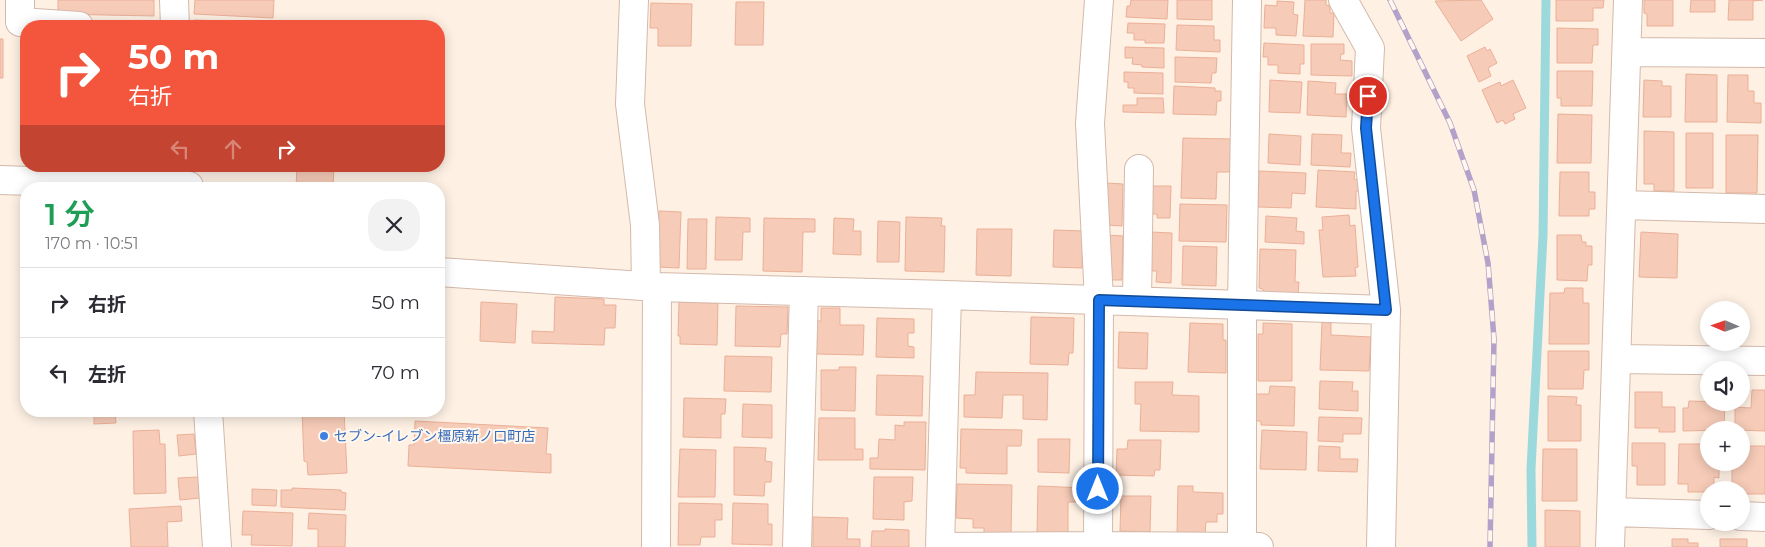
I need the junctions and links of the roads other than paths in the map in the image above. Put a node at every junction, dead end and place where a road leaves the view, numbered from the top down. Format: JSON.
{"nodes":[{"id":1,"x":20,"y":0,"type":"edge"},
{"id":2,"x":174,"y":0,"type":"edge"},
{"id":3,"x":634,"y":0,"type":"edge"},
{"id":4,"x":1099,"y":0,"type":"edge"},
{"id":5,"x":1247,"y":0,"type":"edge"},
{"id":6,"x":1343,"y":0,"type":"edge"},
{"id":7,"x":1628,"y":0,"type":"edge"},
{"id":8,"x":20,"y":20,"type":"edge"},
{"id":9,"x":175,"y":20,"type":"edge"},
{"id":10,"x":1627,"y":52,"type":"junction"},
{"id":11,"x":1765,"y":54,"type":"edge"},
{"id":12,"x":1139,"y":169,"type":"dead end"},
{"id":13,"x":0,"y":180,"type":"edge"},
{"id":14,"x":188,"y":180,"type":"edge"},
{"id":15,"x":1622,"y":205,"type":"junction"},
{"id":16,"x":1765,"y":209,"type":"edge"},
{"id":17,"x":445,"y":272,"type":"edge"},
{"id":18,"x":651,"y":286,"type":"junction"},
{"id":19,"x":804,"y":291,"type":"junction"},
{"id":20,"x":947,"y":295,"type":"junction"},
{"id":21,"x":1099,"y":300,"type":"junction"},
{"id":22,"x":1137,"y":301,"type":"junction"},
{"id":23,"x":1242,"y":305,"type":"junction"},
{"id":24,"x":1386,"y":310,"type":"junction"},
{"id":25,"x":1617,"y":359,"type":"junction"},
{"id":26,"x":1765,"y":361,"type":"edge"},
{"id":27,"x":208,"y":417,"type":"edge"},
{"id":28,"x":1612,"y":512,"type":"junction"},
{"id":29,"x":1700,"y":515,"type":"edge"},
{"id":30,"x":1750,"y":516,"type":"edge"},
{"id":31,"x":1765,"y":516,"type":"edge"},
{"id":32,"x":1098,"y":546,"type":"junction"},
{"id":33,"x":1242,"y":546,"type":"edge"},
{"id":34,"x":217,"y":547,"type":"edge"},
{"id":35,"x":656,"y":547,"type":"edge"},
{"id":36,"x":797,"y":547,"type":"edge"},
{"id":37,"x":940,"y":547,"type":"edge"},
{"id":38,"x":1259,"y":547,"type":"edge"},
{"id":39,"x":1381,"y":547,"type":"edge"},
{"id":40,"x":1610,"y":547,"type":"edge"}],
"edges":[{"from":1,"to":8,"type":"street"},
{"from":2,"to":9,"type":"street"},
{"from":3,"to":18,"type":"street"},
{"from":4,"to":21,"type":"street"},
{"from":5,"to":23,"type":"street"},
{"from":6,"to":24,"type":"street"},
{"from":7,"to":10,"type":"street"},
{"from":10,"to":11,"type":"street"},
{"from":10,"to":15,"type":"street"},
{"from":12,"to":22,"type":"street"},
{"from":13,"to":14,"type":"street"},
{"from":15,"to":16,"type":"street"},
{"from":15,"to":25,"type":"street"},
{"from":17,"to":18,"type":"street"},
{"from":18,"to":19,"type":"street"},
{"from":18,"to":35,"type":"street"},
{"from":19,"to":20,"type":"street"},
{"from":19,"to":36,"type":"street"},
{"from":20,"to":21,"type":"street"},
{"from":20,"to":37,"type":"street"},
{"from":21,"to":22,"type":"street"},
{"from":21,"to":32,"type":"street"},
{"from":22,"to":23,"type":"street"},
{"from":23,"to":24,"type":"street"},
{"from":23,"to":33,"type":"street"},
{"from":24,"to":39,"type":"street"},
{"from":25,"to":26,"type":"street"},
{"from":25,"to":28,"type":"street"},
{"from":27,"to":34,"type":"street"},
{"from":28,"to":29,"type":"street"},
{"from":28,"to":40,"type":"street"},
{"from":30,"to":31,"type":"street"},
{"from":32,"to":33,"type":"street"},
{"from":32,"to":37,"type":"street"},
{"from":33,"to":38,"type":"street"}]}
